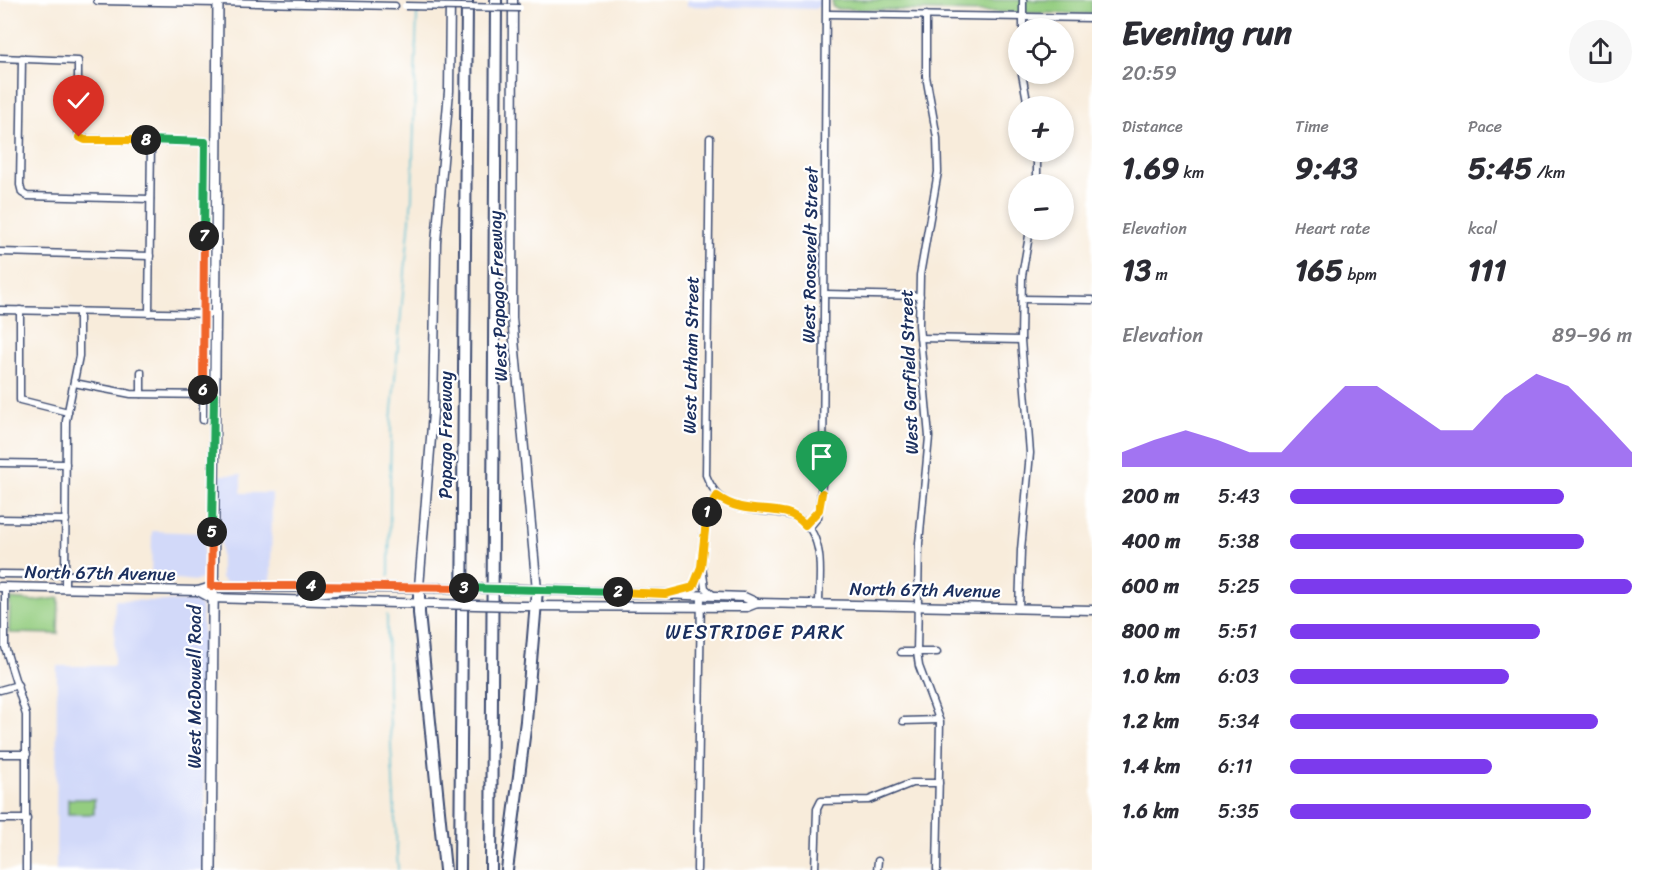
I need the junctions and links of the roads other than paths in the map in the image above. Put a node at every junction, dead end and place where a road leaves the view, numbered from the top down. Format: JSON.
{"nodes":[{"id":1,"x":98,"y":0,"type":"edge"},
{"id":2,"x":151,"y":0,"type":"edge"},
{"id":3,"x":450,"y":0,"type":"edge"},
{"id":4,"x":467,"y":0,"type":"edge"},
{"id":5,"x":496,"y":0,"type":"edge"},
{"id":6,"x":501,"y":0,"type":"edge"},
{"id":7,"x":513,"y":0,"type":"edge"},
{"id":8,"x":826,"y":0,"type":"edge"},
{"id":9,"x":1023,"y":0,"type":"edge"},
{"id":10,"x":218,"y":1,"type":"edge"},
{"id":11,"x":395,"y":6,"type":"dead end"},
{"id":12,"x":405,"y":6,"type":"dead end"},
{"id":13,"x":520,"y":8,"type":"dead end"},
{"id":14,"x":828,"y":14,"type":"junction"},
{"id":15,"x":926,"y":15,"type":"junction"},
{"id":16,"x":1023,"y":17,"type":"junction"},
{"id":17,"x":1092,"y":18,"type":"edge"},
{"id":18,"x":0,"y":58,"type":"edge"},
{"id":19,"x":22,"y":58,"type":"junction"},
{"id":20,"x":496,"y":60,"type":"junction"},
{"id":21,"x":710,"y":138,"type":"dead end"},
{"id":22,"x":151,"y":140,"type":"junction"},
{"id":23,"x":150,"y":199,"type":"junction"},
{"id":24,"x":1029,"y":240,"type":"edge"},
{"id":25,"x":0,"y":252,"type":"edge"},
{"id":26,"x":150,"y":256,"type":"junction"},
{"id":27,"x":825,"y":294,"type":"junction"},
{"id":28,"x":920,"y":296,"type":"junction"},
{"id":29,"x":1022,"y":299,"type":"junction"},
{"id":30,"x":1092,"y":300,"type":"edge"},
{"id":31,"x":0,"y":310,"type":"edge"},
{"id":32,"x":20,"y":310,"type":"junction"},
{"id":33,"x":79,"y":312,"type":"junction"},
{"id":34,"x":149,"y":313,"type":"junction"},
{"id":35,"x":203,"y":314,"type":"junction"},
{"id":36,"x":215,"y":314,"type":"junction"},
{"id":37,"x":920,"y":338,"type":"junction"},
{"id":38,"x":1021,"y":340,"type":"junction"},
{"id":39,"x":141,"y":372,"type":"dead end"},
{"id":40,"x":74,"y":383,"type":"junction"},
{"id":41,"x":141,"y":394,"type":"junction"},
{"id":42,"x":203,"y":395,"type":"junction"},
{"id":43,"x":214,"y":395,"type":"junction"},
{"id":44,"x":68,"y":412,"type":"junction"},
{"id":45,"x":203,"y":420,"type":"dead end"},
{"id":46,"x":0,"y":463,"type":"edge"},
{"id":47,"x":66,"y":464,"type":"junction"},
{"id":48,"x":717,"y":496,"type":"junction"},
{"id":49,"x":0,"y":519,"type":"edge"},
{"id":50,"x":66,"y":520,"type":"junction"},
{"id":51,"x":807,"y":527,"type":"junction"},
{"id":52,"x":701,"y":567,"type":"junction"},
{"id":53,"x":0,"y":574,"type":"edge"},
{"id":54,"x":65,"y":575,"type":"junction"},
{"id":55,"x":85,"y":575,"type":"dead end"},
{"id":56,"x":420,"y":583,"type":"junction"},
{"id":57,"x":211,"y":586,"type":"junction"},
{"id":58,"x":366,"y":586,"type":"junction"},
{"id":59,"x":2,"y":587,"type":"edge"},
{"id":60,"x":64,"y":588,"type":"junction"},
{"id":61,"x":537,"y":590,"type":"junction"},
{"id":62,"x":198,"y":591,"type":"junction"},
{"id":63,"x":666,"y":594,"type":"junction"},
{"id":64,"x":701,"y":595,"type":"junction"},
{"id":65,"x":714,"y":596,"type":"junction"},
{"id":66,"x":211,"y":598,"type":"junction"},
{"id":67,"x":299,"y":601,"type":"junction"},
{"id":68,"x":756,"y":603,"type":"junction"},
{"id":69,"x":419,"y":604,"type":"junction"},
{"id":70,"x":819,"y":604,"type":"junction"},
{"id":71,"x":537,"y":606,"type":"junction"},
{"id":72,"x":701,"y":606,"type":"junction"},
{"id":73,"x":918,"y":606,"type":"junction"},
{"id":74,"x":1019,"y":609,"type":"junction"},
{"id":75,"x":1092,"y":610,"type":"edge"},
{"id":76,"x":2,"y":630,"type":"edge"},
{"id":77,"x":901,"y":652,"type":"dead end"},
{"id":78,"x":917,"y":652,"type":"junction"},
{"id":79,"x":937,"y":652,"type":"dead end"},
{"id":80,"x":18,"y":685,"type":"junction"},
{"id":81,"x":0,"y":690,"type":"edge"},
{"id":82,"x":939,"y":720,"type":"junction"},
{"id":83,"x":903,"y":721,"type":"dead end"},
{"id":84,"x":0,"y":754,"type":"edge"},
{"id":85,"x":27,"y":754,"type":"junction"},
{"id":86,"x":939,"y":783,"type":"junction"},
{"id":87,"x":0,"y":819,"type":"edge"},
{"id":88,"x":27,"y":819,"type":"junction"},
{"id":89,"x":878,"y":861,"type":"dead end"},
{"id":90,"x":26,"y":870,"type":"edge"},
{"id":91,"x":211,"y":870,"type":"edge"},
{"id":92,"x":445,"y":870,"type":"edge"},
{"id":93,"x":460,"y":870,"type":"edge"},
{"id":94,"x":491,"y":870,"type":"edge"},
{"id":95,"x":507,"y":870,"type":"edge"},
{"id":96,"x":698,"y":870,"type":"edge"},
{"id":97,"x":816,"y":870,"type":"edge"},
{"id":98,"x":877,"y":870,"type":"edge"},
{"id":99,"x":937,"y":870,"type":"edge"}],
"edges":[{"from":1,"to":2,"type":"main road"},
{"from":2,"to":10,"type":"main road"},
{"from":3,"to":56,"type":"main road"},
{"from":4,"to":93,"type":"highway","name":"Papago Freeway"},
{"from":5,"to":20,"type":"highway"},
{"from":6,"to":20,"type":"highway"},
{"from":7,"to":61,"type":"main road","name":"West Papago Freeway"},
{"from":8,"to":14,"type":"street","name":"West Roosevelt Street"},
{"from":9,"to":16,"type":"street"},
{"from":10,"to":11,"type":"street"},
{"from":10,"to":36,"type":"main road","name":"West McDowell Road"},
{"from":12,"to":13,"type":"street","bridge":true},
{"from":14,"to":15,"type":"street"},
{"from":14,"to":27,"type":"street","name":"West Roosevelt Street"},
{"from":15,"to":16,"type":"street"},
{"from":15,"to":28,"type":"street","name":"West Garfield Street"},
{"from":16,"to":17,"type":"street"},
{"from":18,"to":19,"type":"street"},
{"from":19,"to":22,"type":"street"},
{"from":19,"to":23,"type":"street"},
{"from":20,"to":94,"type":"highway"},
{"from":21,"to":48,"type":"street","name":"West Latham Street"},
{"from":22,"to":23,"type":"street"},
{"from":22,"to":35,"type":"street"},
{"from":23,"to":26,"type":"street"},
{"from":24,"to":29,"type":"street"},
{"from":25,"to":26,"type":"street"},
{"from":26,"to":34,"type":"street"},
{"from":27,"to":28,"type":"street"},
{"from":27,"to":51,"type":"street","name":"West Roosevelt Street"},
{"from":28,"to":37,"type":"street","name":"West Garfield Street"},
{"from":29,"to":30,"type":"street"},
{"from":29,"to":38,"type":"street"},
{"from":31,"to":32,"type":"street"},
{"from":32,"to":33,"type":"street"},
{"from":32,"to":44,"type":"street"},
{"from":33,"to":34,"type":"street"},
{"from":33,"to":40,"type":"street"},
{"from":34,"to":35,"type":"street"},
{"from":35,"to":36,"type":"street"},
{"from":35,"to":42,"type":"street"},
{"from":36,"to":43,"type":"main road","name":"West McDowell Road"},
{"from":37,"to":38,"type":"street"},
{"from":37,"to":73,"type":"street","name":"West Garfield Street"},
{"from":38,"to":74,"type":"street"},
{"from":39,"to":41,"type":"street"},
{"from":40,"to":41,"type":"street"},
{"from":40,"to":44,"type":"street"},
{"from":41,"to":42,"type":"street"},
{"from":42,"to":43,"type":"street"},
{"from":42,"to":45,"type":"street"},
{"from":43,"to":57,"type":"main road","name":"West McDowell Road"},
{"from":44,"to":47,"type":"street"},
{"from":46,"to":47,"type":"street"},
{"from":47,"to":50,"type":"street"},
{"from":48,"to":51,"type":"street"},
{"from":48,"to":52,"type":"street"},
{"from":49,"to":50,"type":"street"},
{"from":50,"to":54,"type":"street"},
{"from":51,"to":70,"type":"street"},
{"from":52,"to":63,"type":"street"},
{"from":52,"to":65,"type":"street"},
{"from":53,"to":54,"type":"street","name":"North 67th Avenue"},
{"from":54,"to":55,"type":"street","name":"North 67th Avenue"},
{"from":54,"to":60,"type":"street"},
{"from":56,"to":58,"type":"main road","name":"North 67th Avenue"},
{"from":56,"to":61,"type":"main road","name":"North 67th Avenue","bridge":true},
{"from":56,"to":69,"type":"highway"},
{"from":57,"to":58,"type":"main road","name":"North 67th Avenue"},
{"from":57,"to":62,"type":"main road","name":"North 67th Avenue"},
{"from":57,"to":66,"type":"main road","name":"West McDowell Road"},
{"from":58,"to":67,"type":"main road"},
{"from":59,"to":60,"type":"main road","name":"North 67th Avenue"},
{"from":59,"to":76,"type":"street"},
{"from":60,"to":62,"type":"main road","name":"North 67th Avenue"},
{"from":61,"to":63,"type":"main road","name":"North 67th Avenue"},
{"from":61,"to":71,"type":"highway"},
{"from":62,"to":66,"type":"main road","name":"North 67th Avenue"},
{"from":63,"to":64,"type":"main road","name":"North 67th Avenue"},
{"from":64,"to":65,"type":"main road","name":"North 67th Avenue"},
{"from":64,"to":72,"type":"street"},
{"from":65,"to":68,"type":"main road","name":"North 67th Avenue"},
{"from":66,"to":67,"type":"main road","name":"North 67th Avenue"},
{"from":66,"to":91,"type":"main road","name":"West McDowell Road"},
{"from":67,"to":69,"type":"main road","name":"North 67th Avenue"},
{"from":68,"to":70,"type":"main road","name":"North 67th Avenue"},
{"from":68,"to":72,"type":"main road","name":"North 67th Avenue"},
{"from":69,"to":71,"type":"main road","name":"North 67th Avenue","bridge":true},
{"from":69,"to":92,"type":"highway"},
{"from":70,"to":73,"type":"main road","name":"North 67th Avenue"},
{"from":71,"to":72,"type":"main road","name":"North 67th Avenue"},
{"from":71,"to":95,"type":"highway"},
{"from":72,"to":96,"type":"street"},
{"from":73,"to":74,"type":"main road","name":"North 67th Avenue"},
{"from":73,"to":78,"type":"street","name":"West Garfield Street"},
{"from":74,"to":75,"type":"main road","name":"North 67th Avenue"},
{"from":76,"to":80,"type":"street"},
{"from":77,"to":78,"type":"street"},
{"from":78,"to":79,"type":"street"},
{"from":78,"to":82,"type":"street","name":"West Garfield Street"},
{"from":80,"to":81,"type":"street"},
{"from":80,"to":85,"type":"street"},
{"from":82,"to":83,"type":"street"},
{"from":82,"to":86,"type":"street","name":"West Garfield Street"},
{"from":84,"to":85,"type":"street"},
{"from":85,"to":88,"type":"street"},
{"from":86,"to":97,"type":"street"},
{"from":86,"to":99,"type":"street","name":"West Garfield Street"},
{"from":87,"to":88,"type":"street"},
{"from":88,"to":90,"type":"street"},
{"from":89,"to":98,"type":"street"}]}
